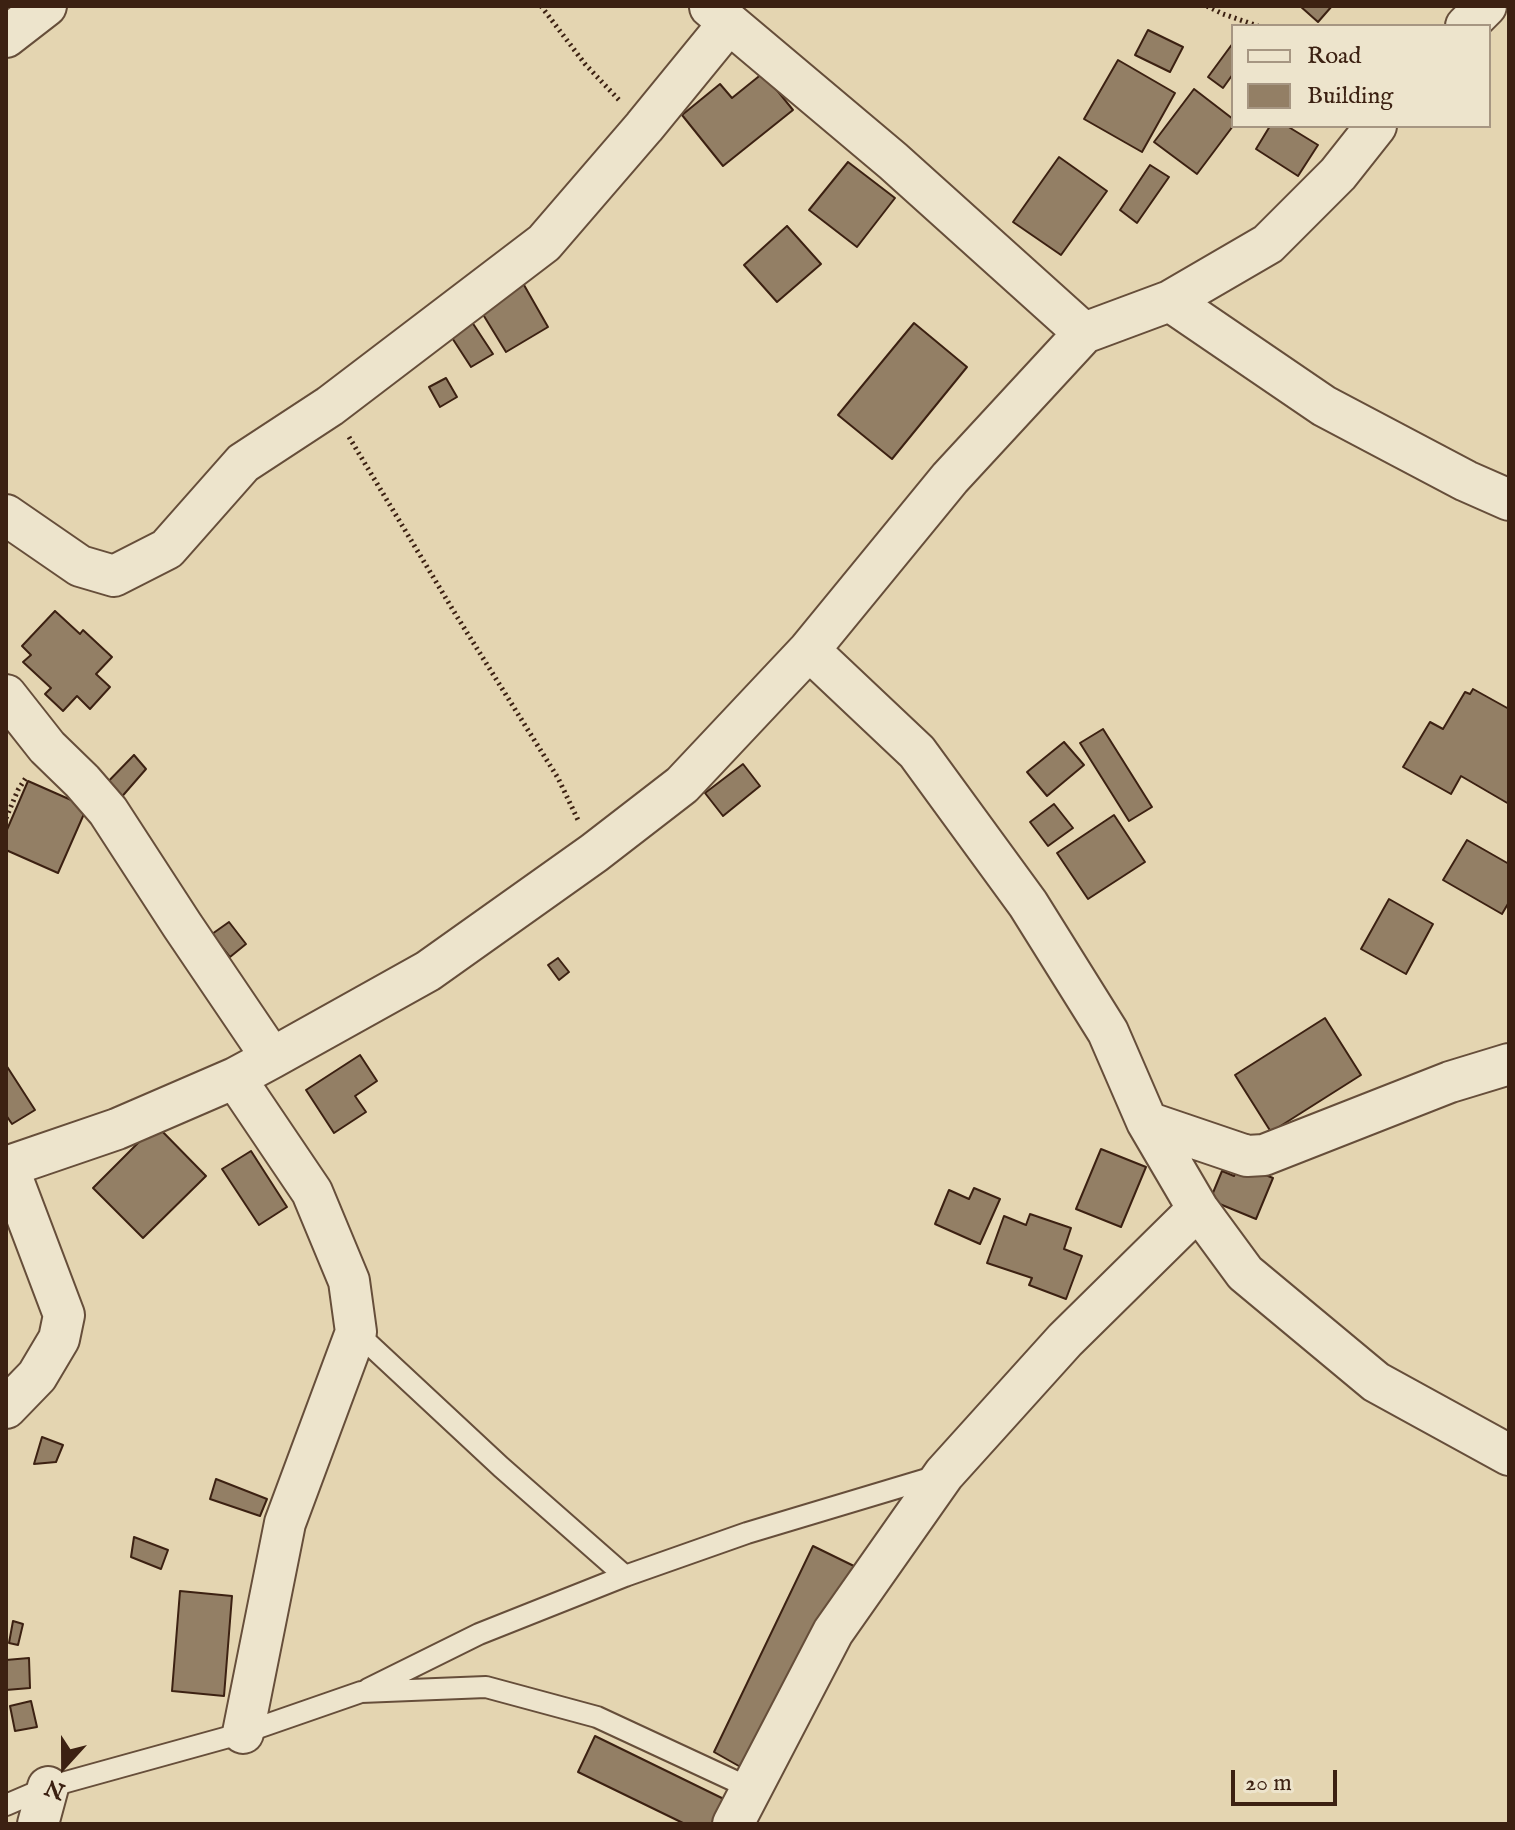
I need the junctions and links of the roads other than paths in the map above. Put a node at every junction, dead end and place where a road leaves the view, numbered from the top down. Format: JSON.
{"nodes":[{"id":1,"x":46,"y":6,"type":"edge"},
{"id":2,"x":1486,"y":6,"type":"edge"},
{"id":3,"x":719,"y":14,"type":"edge"},
{"id":4,"x":1468,"y":24,"type":"edge"},
{"id":5,"x":6,"y":37,"type":"edge"},
{"id":6,"x":1374,"y":128,"type":"edge"},
{"id":7,"x":1170,"y":301,"type":"junction"},
{"id":8,"x":1084,"y":333,"type":"junction"},
{"id":9,"x":1509,"y":500,"type":"edge"},
{"id":10,"x":6,"y":515,"type":"edge"},
{"id":11,"x":809,"y":650,"type":"junction"},
{"id":12,"x":6,"y":695,"type":"edge"},
{"id":13,"x":272,"y":1058,"type":"junction"},
{"id":14,"x":1509,"y":1064,"type":"edge"},
{"id":15,"x":235,"y":1078,"type":"junction"},
{"id":16,"x":1147,"y":1122,"type":"junction"},
{"id":17,"x":7,"y":1167,"type":"edge"},
{"id":18,"x":1198,"y":1209,"type":"junction"},
{"id":19,"x":356,"y":1332,"type":"junction"},
{"id":20,"x":6,"y":1408,"type":"edge"},
{"id":21,"x":1509,"y":1455,"type":"edge"},
{"id":22,"x":944,"y":1474,"type":"junction"},
{"id":23,"x":625,"y":1576,"type":"junction"},
{"id":24,"x":361,"y":1692,"type":"junction"},
{"id":25,"x":243,"y":1733,"type":"junction"},
{"id":26,"x":752,"y":1789,"type":"junction"},
{"id":27,"x":6,"y":1805,"type":"edge"},
{"id":28,"x":43,"y":1806,"type":"edge"},
{"id":29,"x":733,"y":1824,"type":"edge"}],
"edges":[{"from":1,"to":5,"type":"street"},
{"from":2,"to":4,"type":"street"},
{"from":3,"to":8,"type":"street"},
{"from":3,"to":10,"type":"street"},
{"from":6,"to":7,"type":"street"},
{"from":7,"to":8,"type":"street"},
{"from":7,"to":9,"type":"street"},
{"from":8,"to":11,"type":"street"},
{"from":11,"to":13,"type":"street"},
{"from":11,"to":16,"type":"street"},
{"from":12,"to":13,"type":"street"},
{"from":13,"to":15,"type":"street"},
{"from":14,"to":16,"type":"street"},
{"from":15,"to":17,"type":"street"},
{"from":15,"to":19,"type":"street"},
{"from":16,"to":18,"type":"street"},
{"from":17,"to":20,"type":"street"},
{"from":18,"to":21,"type":"street"},
{"from":18,"to":22,"type":"street"},
{"from":19,"to":23,"type":"lane"},
{"from":19,"to":25,"type":"street"},
{"from":22,"to":23,"type":"lane"},
{"from":22,"to":26,"type":"street"},
{"from":23,"to":24,"type":"lane"},
{"from":24,"to":25,"type":"lane"},
{"from":24,"to":26,"type":"lane"},
{"from":25,"to":28,"type":"lane"},
{"from":26,"to":29,"type":"street"},
{"from":27,"to":28,"type":"lane"}]}
